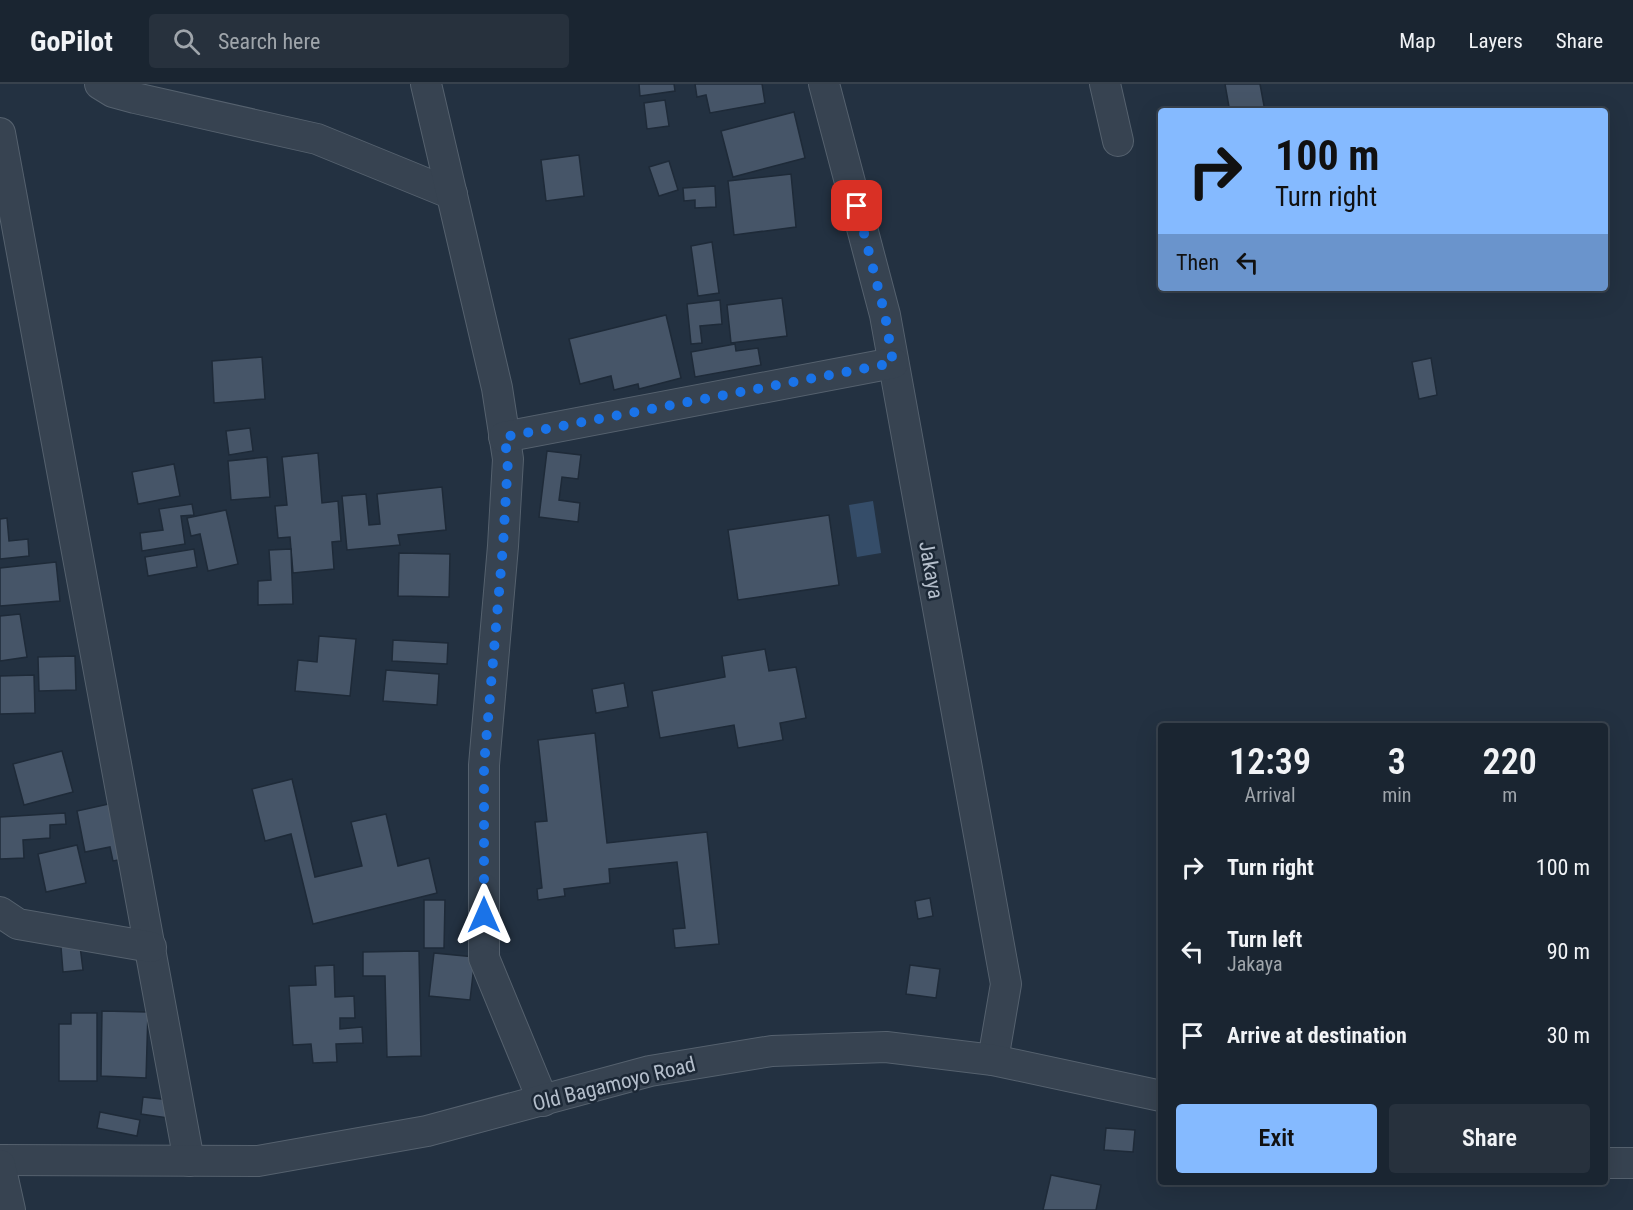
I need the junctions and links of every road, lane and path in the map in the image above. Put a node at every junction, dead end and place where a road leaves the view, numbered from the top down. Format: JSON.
{"nodes":[{"id":1,"x":100,"y":84,"type":"edge"},
{"id":2,"x":426,"y":84,"type":"edge"},
{"id":3,"x":824,"y":84,"type":"edge"},
{"id":4,"x":1105,"y":84,"type":"edge"},
{"id":5,"x":0,"y":134,"type":"edge"},
{"id":6,"x":1118,"y":141,"type":"dead end"},
{"id":7,"x":452,"y":194,"type":"junction"},
{"id":8,"x":893,"y":363,"type":"junction"},
{"id":9,"x":504,"y":437,"type":"junction"},
{"id":10,"x":0,"y":912,"type":"edge"},
{"id":11,"x":151,"y":947,"type":"junction"},
{"id":12,"x":993,"y":1060,"type":"junction"},
{"id":13,"x":1158,"y":1095,"type":"edge"},
{"id":14,"x":543,"y":1101,"type":"junction"},
{"id":15,"x":0,"y":1160,"type":"edge"},
{"id":16,"x":189,"y":1161,"type":"junction"},
{"id":17,"x":1608,"y":1163,"type":"edge"},
{"id":18,"x":1633,"y":1163,"type":"edge"},
{"id":19,"x":0,"y":1165,"type":"edge"},
{"id":20,"x":9,"y":1210,"type":"edge"}],
"edges":[{"from":1,"to":7,"type":"street"},
{"from":2,"to":7,"type":"street"},
{"from":3,"to":8,"type":"street","name":"Jakaya"},
{"from":4,"to":6,"type":"street"},
{"from":5,"to":11,"type":"street"},
{"from":7,"to":9,"type":"street"},
{"from":8,"to":9,"type":"street"},
{"from":8,"to":12,"type":"street","name":"Jakaya"},
{"from":9,"to":14,"type":"street"},
{"from":10,"to":11,"type":"street"},
{"from":11,"to":16,"type":"street"},
{"from":12,"to":13,"type":"street","name":"Old Bagamoyo Road"},
{"from":12,"to":14,"type":"street","name":"Old Bagamoyo Road"},
{"from":14,"to":16,"type":"street","name":"Old Bagamoyo Road"},
{"from":15,"to":16,"type":"street","name":"Old Bagamoyo Road"},
{"from":17,"to":18,"type":"street"},
{"from":19,"to":20,"type":"street"}]}
